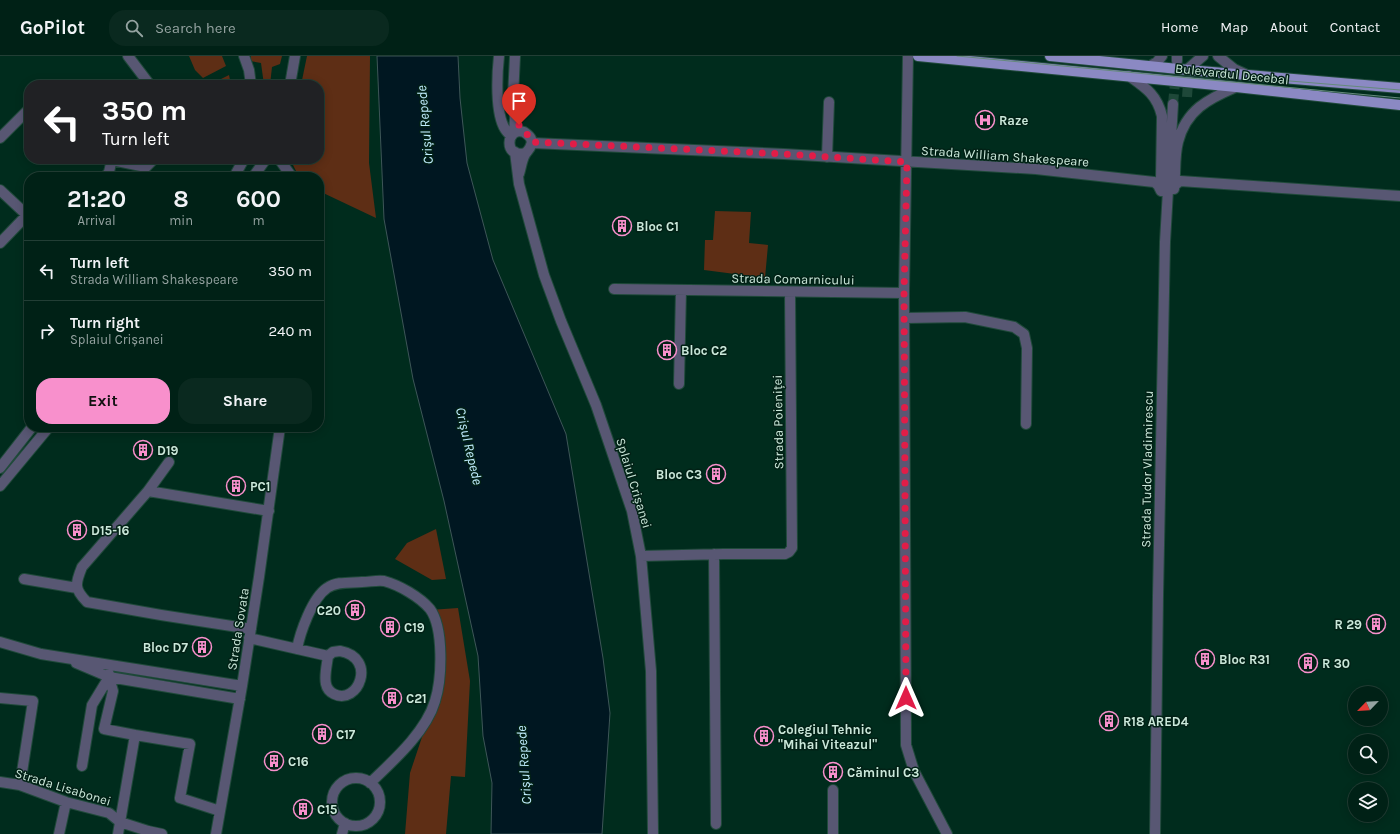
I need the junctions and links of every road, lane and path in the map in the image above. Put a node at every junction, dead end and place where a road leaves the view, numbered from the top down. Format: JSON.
{"nodes":[{"id":1,"x":128,"y":56,"type":"edge"},
{"id":2,"x":244,"y":56,"type":"edge"},
{"id":3,"x":296,"y":56,"type":"edge"},
{"id":4,"x":499,"y":56,"type":"edge"},
{"id":5,"x":515,"y":56,"type":"edge"},
{"id":6,"x":908,"y":56,"type":"edge"},
{"id":7,"x":918,"y":56,"type":"edge"},
{"id":8,"x":1050,"y":56,"type":"edge"},
{"id":9,"x":1162,"y":56,"type":"edge"},
{"id":10,"x":1203,"y":56,"type":"edge"},
{"id":11,"x":1218,"y":56,"type":"edge"},
{"id":12,"x":1150,"y":66,"type":"junction"},
{"id":13,"x":1189,"y":68,"type":"dead end"},
{"id":14,"x":1244,"y":74,"type":"junction"},
{"id":15,"x":1129,"y":76,"type":"junction"},
{"id":16,"x":146,"y":80,"type":"edge"},
{"id":17,"x":250,"y":80,"type":"edge"},
{"id":18,"x":291,"y":80,"type":"edge"},
{"id":19,"x":1236,"y":87,"type":"junction"},
{"id":20,"x":1400,"y":88,"type":"edge"},
{"id":21,"x":829,"y":102,"type":"dead end"},
{"id":22,"x":1173,"y":104,"type":"tunnel mouth"},
{"id":23,"x":1400,"y":104,"type":"edge"},
{"id":24,"x":24,"y":114,"type":"edge"},
{"id":25,"x":516,"y":134,"type":"junction"},
{"id":26,"x":0,"y":138,"type":"edge"},
{"id":27,"x":532,"y":142,"type":"junction"},
{"id":28,"x":514,"y":152,"type":"junction"},
{"id":29,"x":526,"y":153,"type":"junction"},
{"id":30,"x":827,"y":157,"type":"junction"},
{"id":31,"x":907,"y":162,"type":"junction"},
{"id":32,"x":133,"y":164,"type":"edge"},
{"id":33,"x":149,"y":164,"type":"edge"},
{"id":34,"x":1162,"y":176,"type":"junction"},
{"id":35,"x":517,"y":178,"type":"junction"},
{"id":36,"x":1152,"y":182,"type":"junction"},
{"id":37,"x":1174,"y":186,"type":"junction"},
{"id":38,"x":0,"y":190,"type":"edge"},
{"id":39,"x":1161,"y":191,"type":"junction"},
{"id":40,"x":1400,"y":196,"type":"edge"},
{"id":41,"x":1166,"y":207,"type":"junction"},
{"id":42,"x":24,"y":212,"type":"edge"},
{"id":43,"x":24,"y":220,"type":"edge"},
{"id":44,"x":0,"y":243,"type":"edge"},
{"id":45,"x":614,"y":289,"type":"dead end"},
{"id":46,"x":681,"y":290,"type":"junction"},
{"id":47,"x":790,"y":292,"type":"junction"},
{"id":48,"x":904,"y":293,"type":"junction"},
{"id":49,"x":905,"y":318,"type":"junction"},
{"id":50,"x":679,"y":384,"type":"dead end"},
{"id":51,"x":1026,"y":424,"type":"dead end"},
{"id":52,"x":28,"y":432,"type":"edge"},
{"id":53,"x":45,"y":432,"type":"edge"},
{"id":54,"x":279,"y":432,"type":"edge"},
{"id":55,"x":169,"y":462,"type":"dead end"},
{"id":56,"x":0,"y":468,"type":"edge"},
{"id":57,"x":0,"y":486,"type":"edge"},
{"id":58,"x":148,"y":491,"type":"junction"},
{"id":59,"x":269,"y":511,"type":"junction"},
{"id":60,"x":714,"y":554,"type":"junction"},
{"id":61,"x":641,"y":556,"type":"junction"},
{"id":62,"x":24,"y":579,"type":"dead end"},
{"id":63,"x":77,"y":588,"type":"junction"},
{"id":64,"x":250,"y":633,"type":"junction"},
{"id":65,"x":0,"y":642,"type":"edge"},
{"id":66,"x":297,"y":649,"type":"junction"},
{"id":67,"x":328,"y":656,"type":"junction"},
{"id":68,"x":63,"y":657,"type":"junction"},
{"id":69,"x":110,"y":664,"type":"junction"},
{"id":70,"x":109,"y":677,"type":"junction"},
{"id":71,"x":242,"y":686,"type":"junction"},
{"id":72,"x":0,"y":698,"type":"edge"},
{"id":73,"x":240,"y":699,"type":"junction"},
{"id":74,"x":135,"y":735,"type":"junction"},
{"id":75,"x":82,"y":766,"type":"dead end"},
{"id":76,"x":0,"y":782,"type":"edge"},
{"id":77,"x":370,"y":783,"type":"junction"},
{"id":78,"x":20,"y":785,"type":"junction"},
{"id":79,"x":833,"y":790,"type":"dead end"},
{"id":80,"x":66,"y":802,"type":"junction"},
{"id":81,"x":220,"y":811,"type":"junction"},
{"id":82,"x":120,"y":822,"type":"junction"},
{"id":83,"x":345,"y":823,"type":"junction"},
{"id":84,"x":716,"y":824,"type":"dead end"},
{"id":85,"x":138,"y":831,"type":"edge"},
{"id":86,"x":59,"y":834,"type":"edge"},
{"id":87,"x":118,"y":834,"type":"edge"},
{"id":88,"x":161,"y":834,"type":"edge"},
{"id":89,"x":216,"y":834,"type":"edge"},
{"id":90,"x":342,"y":834,"type":"edge"},
{"id":91,"x":653,"y":834,"type":"edge"},
{"id":92,"x":833,"y":834,"type":"edge"},
{"id":93,"x":947,"y":834,"type":"edge"},
{"id":94,"x":1155,"y":834,"type":"edge"}],
"edges":[{"from":1,"to":16,"type":"street"},
{"from":2,"to":17,"type":"street"},
{"from":3,"to":18,"type":"street"},
{"from":4,"to":25,"type":"street"},
{"from":5,"to":25,"type":"street","name":"Splaiul Crișanei"},
{"from":6,"to":31,"type":"street"},
{"from":7,"to":15,"type":"main road","name":"Bulevardul Decebal"},
{"from":8,"to":12,"type":"main road","name":"Bulevardul Decebal"},
{"from":9,"to":12,"type":"street"},
{"from":10,"to":13,"type":"street"},
{"from":11,"to":14,"type":"street"},
{"from":12,"to":14,"type":"main road","name":"Bulevardul Decebal"},
{"from":14,"to":20,"type":"main road","name":"Bulevardul Decebal"},
{"from":15,"to":19,"type":"main road","name":"Bulevardul Decebal"},
{"from":15,"to":34,"type":"street"},
{"from":19,"to":23,"type":"main road","name":"Bulevardul Decebal"},
{"from":19,"to":37,"type":"street"},
{"from":21,"to":30,"type":"street"},
{"from":22,"to":41,"type":"street","name":"Strada Tudor Vladimirescu"},
{"from":24,"to":26,"type":"street"},
{"from":25,"to":27,"type":"street","name":"Splaiul Crișanei"},
{"from":25,"to":28,"type":"street","name":"Splaiul Crișanei"},
{"from":27,"to":29,"type":"street"},
{"from":27,"to":30,"type":"street","name":"Strada William Shakespeare"},
{"from":28,"to":29,"type":"street"},
{"from":28,"to":35,"type":"street","name":"Splaiul Crișanei"},
{"from":29,"to":35,"type":"street"},
{"from":30,"to":31,"type":"street","name":"Strada William Shakespeare"},
{"from":31,"to":36,"type":"street","name":"Strada William Shakespeare"},
{"from":31,"to":48,"type":"street"},
{"from":32,"to":33,"type":"street"},
{"from":34,"to":36,"type":"street"},
{"from":34,"to":39,"type":"street"},
{"from":35,"to":61,"type":"street","name":"Splaiul Crișanei"},
{"from":36,"to":39,"type":"street"},
{"from":37,"to":40,"type":"street"},
{"from":37,"to":41,"type":"street"},
{"from":38,"to":42,"type":"street"},
{"from":39,"to":41,"type":"street"},
{"from":41,"to":94,"type":"street","name":"Strada Tudor Vladimirescu"},
{"from":43,"to":44,"type":"street"},
{"from":45,"to":46,"type":"street","name":"Strada Comarnicului"},
{"from":46,"to":47,"type":"street","name":"Strada Comarnicului"},
{"from":46,"to":50,"type":"street"},
{"from":47,"to":48,"type":"street","name":"Strada Comarnicului"},
{"from":47,"to":60,"type":"street","name":"Strada Poieniței"},
{"from":48,"to":49,"type":"street"},
{"from":49,"to":51,"type":"street"},
{"from":49,"to":93,"type":"street"},
{"from":52,"to":56,"type":"street"},
{"from":53,"to":57,"type":"street"},
{"from":54,"to":59,"type":"street","name":"Strada Sovata"},
{"from":55,"to":58,"type":"street"},
{"from":58,"to":59,"type":"street"},
{"from":58,"to":63,"type":"street"},
{"from":59,"to":64,"type":"street","name":"Strada Sovata"},
{"from":60,"to":61,"type":"street"},
{"from":60,"to":84,"type":"street"},
{"from":61,"to":91,"type":"street","name":"Splaiul Crișanei"},
{"from":62,"to":63,"type":"street"},
{"from":63,"to":64,"type":"street"},
{"from":64,"to":66,"type":"street"},
{"from":64,"to":71,"type":"street","name":"Strada Sovata"},
{"from":65,"to":68,"type":"street"},
{"from":66,"to":67,"type":"street"},
{"from":66,"to":77,"type":"street"},
{"from":67,"to":67,"type":"street"},
{"from":68,"to":69,"type":"street"},
{"from":68,"to":70,"type":"street"},
{"from":69,"to":70,"type":"street"},
{"from":69,"to":71,"type":"street"},
{"from":70,"to":73,"type":"street"},
{"from":70,"to":74,"type":"street"},
{"from":70,"to":75,"type":"street"},
{"from":71,"to":73,"type":"street","name":"Strada Sovata"},
{"from":72,"to":78,"type":"street"},
{"from":73,"to":81,"type":"street","name":"Strada Sovata"},
{"from":74,"to":81,"type":"street"},
{"from":74,"to":82,"type":"street"},
{"from":76,"to":78,"type":"street","name":"Strada Lisabonei"},
{"from":77,"to":83,"type":"street"},
{"from":77,"to":83,"type":"street"},
{"from":78,"to":80,"type":"street","name":"Strada Lisabonei"},
{"from":79,"to":92,"type":"street"},
{"from":80,"to":82,"type":"street","name":"Strada Lisabonei"},
{"from":80,"to":86,"type":"street"},
{"from":81,"to":89,"type":"street","name":"Strada Sovata"},
{"from":82,"to":85,"type":"street","name":"Strada Lisabonei"},
{"from":82,"to":87,"type":"street"},
{"from":83,"to":90,"type":"street"},
{"from":85,"to":88,"type":"street","name":"Strada Lisabonei"}]}
